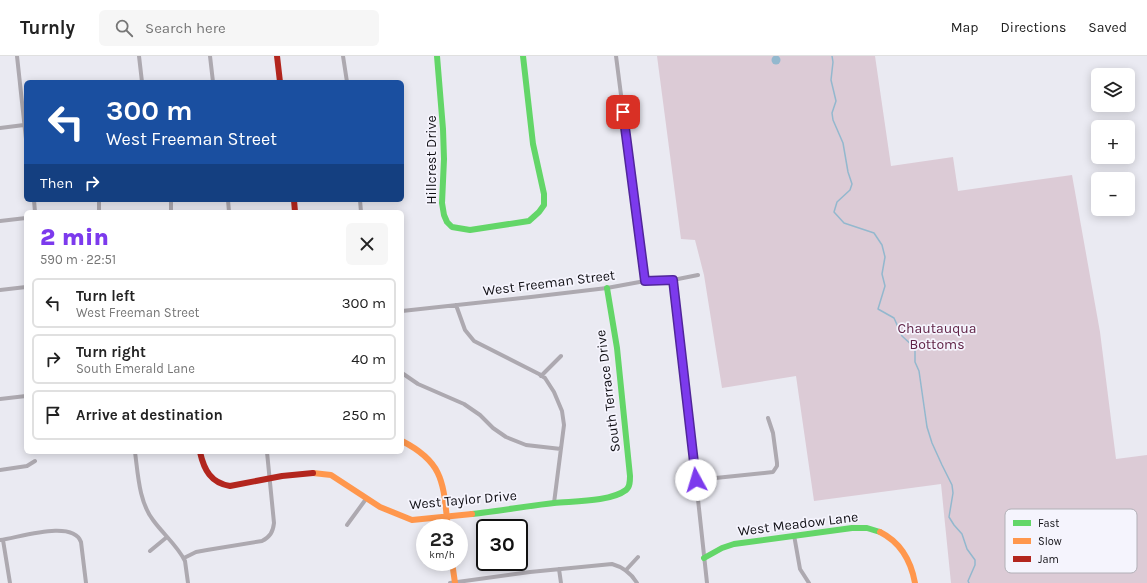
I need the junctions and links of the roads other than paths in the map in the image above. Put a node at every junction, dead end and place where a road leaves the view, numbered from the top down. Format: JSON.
{"nodes":[{"id":1,"x":17,"y":56,"type":"edge"},
{"id":2,"x":139,"y":56,"type":"edge"},
{"id":3,"x":210,"y":56,"type":"edge"},
{"id":4,"x":277,"y":56,"type":"edge"},
{"id":5,"x":343,"y":56,"type":"edge"},
{"id":6,"x":437,"y":56,"type":"edge"},
{"id":7,"x":523,"y":56,"type":"edge"},
{"id":8,"x":616,"y":56,"type":"edge"},
{"id":9,"x":142,"y":80,"type":"edge"},
{"id":10,"x":213,"y":80,"type":"edge"},
{"id":11,"x":280,"y":80,"type":"edge"},
{"id":12,"x":347,"y":80,"type":"edge"},
{"id":13,"x":24,"y":125,"type":"joint"},
{"id":14,"x":0,"y":128,"type":"edge"},
{"id":15,"x":24,"y":218,"type":"edge"},
{"id":16,"x":0,"y":221,"type":"edge"},
{"id":17,"x":698,"y":275,"type":"dead end"},
{"id":18,"x":673,"y":280,"type":"junction"},
{"id":19,"x":645,"y":281,"type":"junction"},
{"id":20,"x":24,"y":287,"type":"edge"},
{"id":21,"x":608,"y":288,"type":"junction"},
{"id":22,"x":0,"y":290,"type":"edge"},
{"id":23,"x":456,"y":305,"type":"junction"},
{"id":24,"x":404,"y":311,"type":"edge"},
{"id":25,"x":561,"y":356,"type":"dead end"},
{"id":26,"x":404,"y":374,"type":"edge"},
{"id":27,"x":541,"y":376,"type":"junction"},
{"id":28,"x":24,"y":396,"type":"edge"},
{"id":29,"x":0,"y":399,"type":"edge"},
{"id":30,"x":768,"y":418,"type":"dead end"},
{"id":31,"x":404,"y":442,"type":"edge"},
{"id":32,"x":561,"y":449,"type":"junction"},
{"id":33,"x":136,"y":454,"type":"edge"},
{"id":34,"x":201,"y":454,"type":"edge"},
{"id":35,"x":268,"y":454,"type":"edge"},
{"id":36,"x":35,"y":460,"type":"dead end"},
{"id":37,"x":0,"y":470,"type":"edge"},
{"id":38,"x":271,"y":479,"type":"junction"},
{"id":39,"x":696,"y":480,"type":"junction"},
{"id":40,"x":626,"y":490,"type":"joint"},
{"id":41,"x":366,"y":499,"type":"junction"},
{"id":42,"x":554,"y":502,"type":"junction"},
{"id":43,"x":446,"y":516,"type":"junction"},
{"id":44,"x":446,"y":519,"type":"edge"},
{"id":45,"x":347,"y":526,"type":"dead end"},
{"id":46,"x":794,"y":535,"type":"junction"},
{"id":47,"x":167,"y":536,"type":"junction"},
{"id":48,"x":2,"y":540,"type":"edge"},
{"id":49,"x":150,"y":551,"type":"dead end"},
{"id":50,"x":638,"y":557,"type":"dead end"},
{"id":51,"x":184,"y":558,"type":"junction"},
{"id":52,"x":704,"y":558,"type":"junction"},
{"id":53,"x":559,"y":568,"type":"junction"},
{"id":54,"x":626,"y":570,"type":"junction"},
{"id":55,"x":452,"y":571,"type":"edge"},
{"id":56,"x":10,"y":583,"type":"edge"},
{"id":57,"x":86,"y":583,"type":"edge"},
{"id":58,"x":188,"y":583,"type":"edge"},
{"id":59,"x":453,"y":583,"type":"edge"},
{"id":60,"x":561,"y":583,"type":"edge"},
{"id":61,"x":637,"y":583,"type":"edge"},
{"id":62,"x":707,"y":583,"type":"edge"},
{"id":63,"x":809,"y":583,"type":"edge"},
{"id":64,"x":916,"y":583,"type":"edge"}],
"edges":[{"from":1,"to":13,"type":"street"},
{"from":2,"to":9,"type":"street"},
{"from":3,"to":10,"type":"street"},
{"from":4,"to":11,"type":"street"},
{"from":5,"to":12,"type":"street"},
{"from":6,"to":7,"type":"street","name":"Hillcrest Drive"},
{"from":8,"to":19,"type":"street"},
{"from":13,"to":14,"type":"street"},
{"from":15,"to":16,"type":"street"},
{"from":17,"to":18,"type":"street","name":"West Freeman Street"},
{"from":18,"to":19,"type":"street","name":"West Freeman Street"},
{"from":18,"to":39,"type":"street"},
{"from":19,"to":21,"type":"street","name":"West Freeman Street"},
{"from":20,"to":22,"type":"street"},
{"from":21,"to":23,"type":"street","name":"West Freeman Street"},
{"from":21,"to":40,"type":"street","name":"South Terrace Drive"},
{"from":23,"to":24,"type":"street","name":"West Freeman Street"},
{"from":23,"to":27,"type":"street"},
{"from":25,"to":27,"type":"street"},
{"from":26,"to":32,"type":"street"},
{"from":27,"to":32,"type":"street"},
{"from":28,"to":29,"type":"street"},
{"from":30,"to":39,"type":"street"},
{"from":31,"to":43,"type":"street"},
{"from":32,"to":42,"type":"street"},
{"from":33,"to":47,"type":"street"},
{"from":34,"to":38,"type":"street","name":"West Taylor Drive"},
{"from":35,"to":38,"type":"street"},
{"from":36,"to":37,"type":"street"},
{"from":38,"to":41,"type":"street","name":"West Taylor Drive"},
{"from":38,"to":51,"type":"street"},
{"from":39,"to":52,"type":"street"},
{"from":40,"to":42,"type":"street","name":"West Taylor Drive"},
{"from":41,"to":43,"type":"street","name":"West Taylor Drive"},
{"from":41,"to":45,"type":"street"},
{"from":42,"to":43,"type":"street","name":"West Taylor Drive"},
{"from":43,"to":44,"type":"street"},
{"from":46,"to":52,"type":"street","name":"West Meadow Lane"},
{"from":46,"to":63,"type":"street"},
{"from":46,"to":64,"type":"street","name":"West Meadow Lane"},
{"from":47,"to":49,"type":"street"},
{"from":47,"to":51,"type":"street"},
{"from":48,"to":56,"type":"street"},
{"from":48,"to":57,"type":"street"},
{"from":50,"to":54,"type":"street"},
{"from":51,"to":58,"type":"street"},
{"from":52,"to":62,"type":"street"},
{"from":53,"to":54,"type":"street"},
{"from":53,"to":59,"type":"street"},
{"from":53,"to":60,"type":"street"},
{"from":54,"to":61,"type":"street"},
{"from":55,"to":59,"type":"street"}]}
